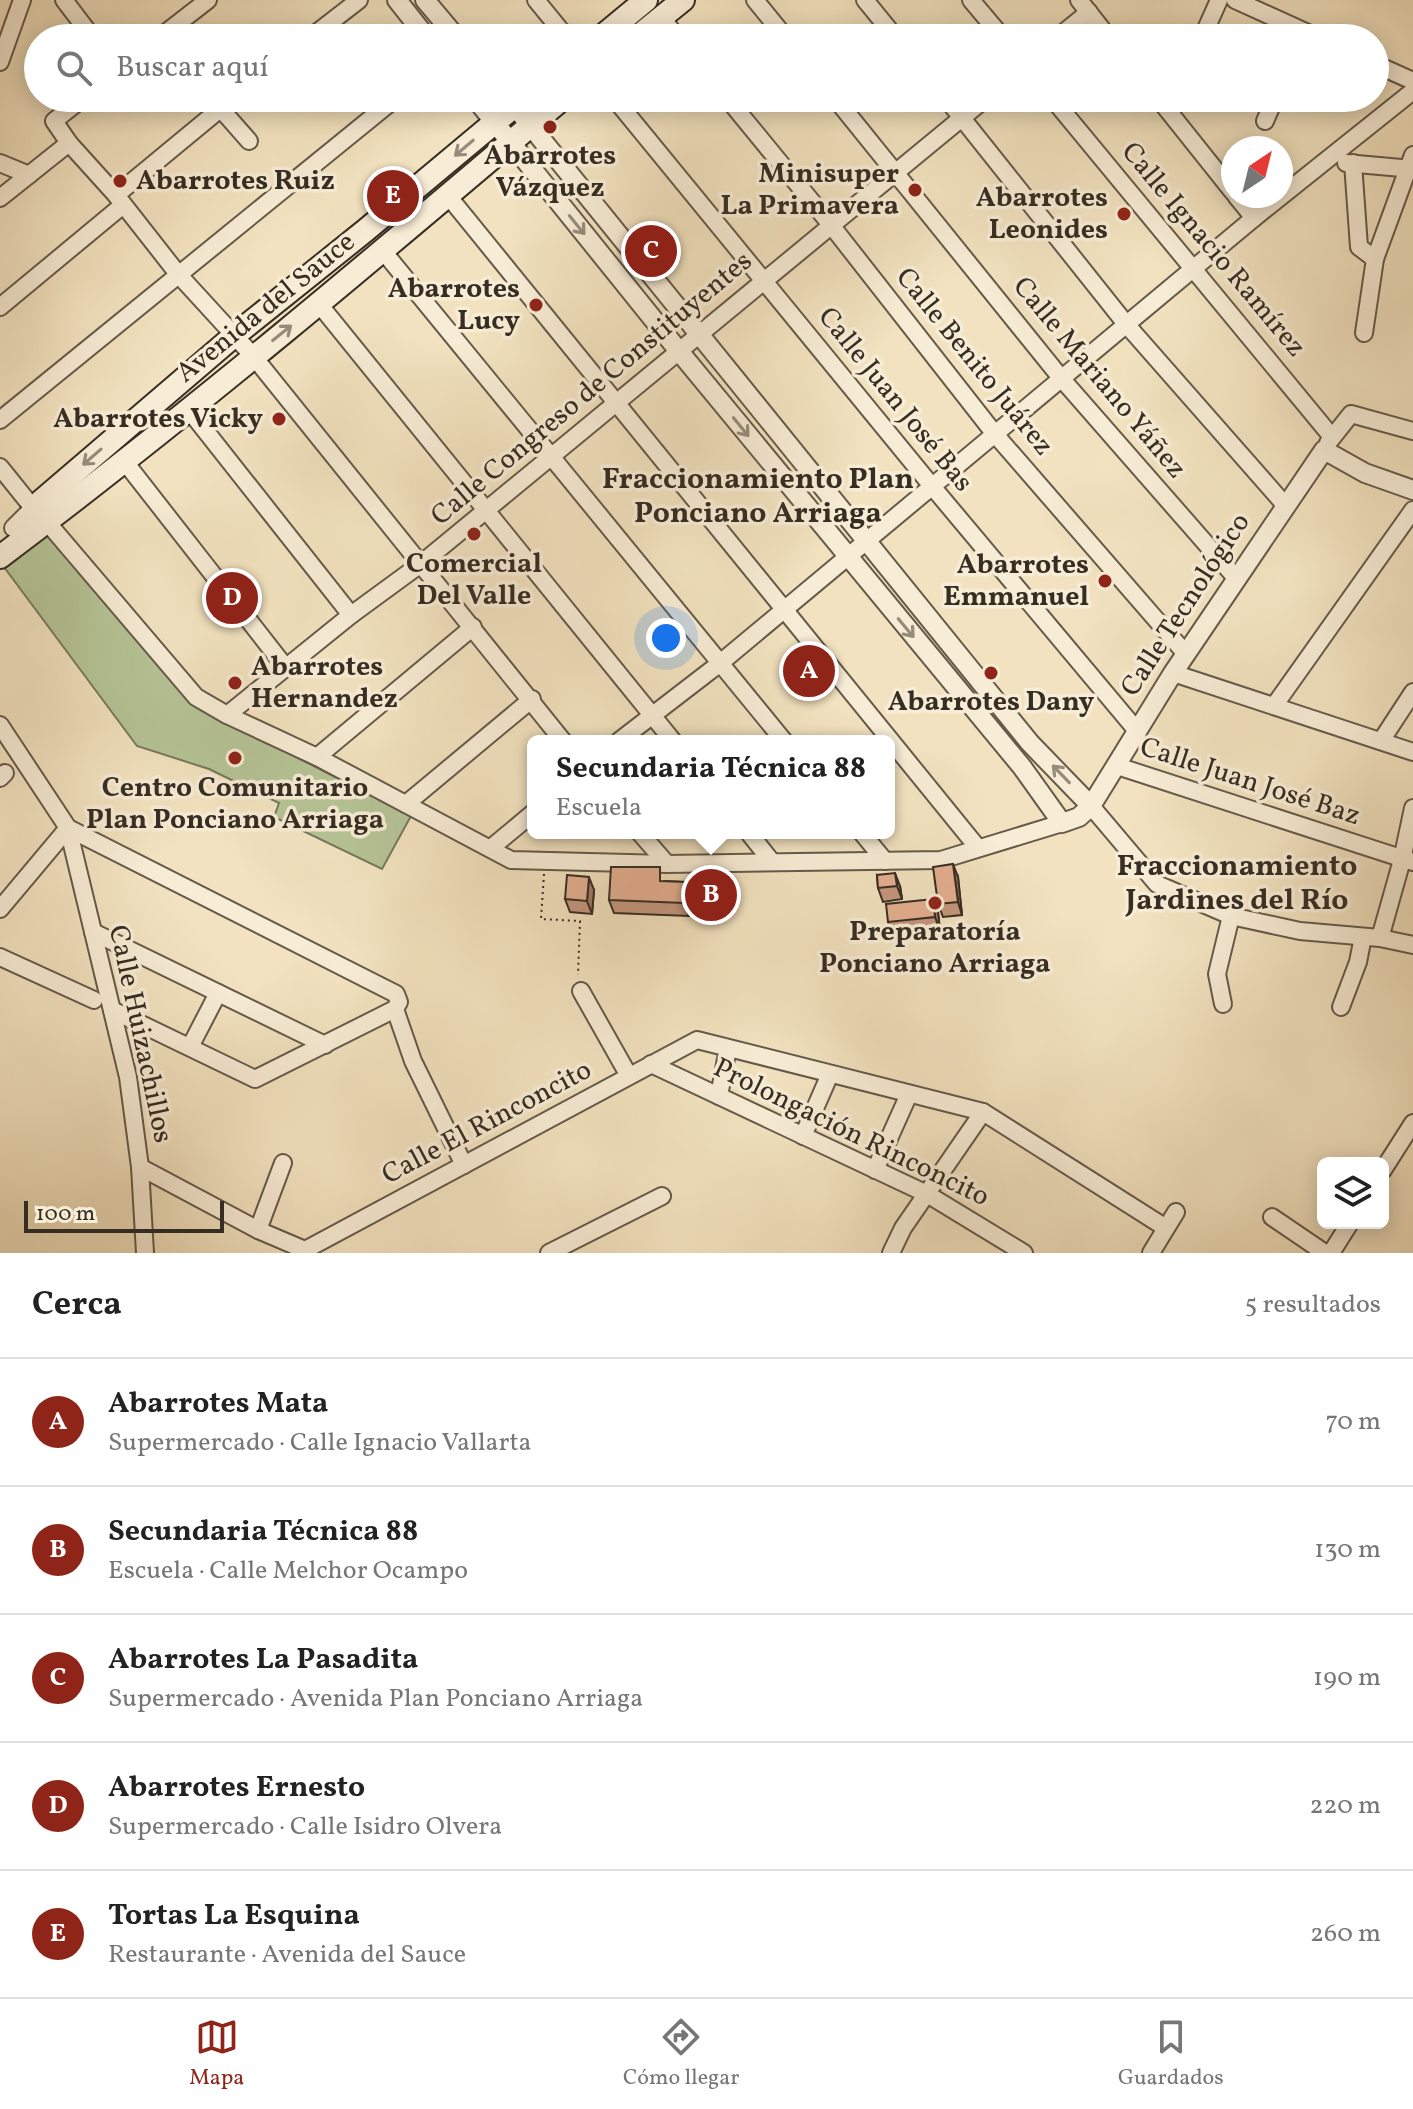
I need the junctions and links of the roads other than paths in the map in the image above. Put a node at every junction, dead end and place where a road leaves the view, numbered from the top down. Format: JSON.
{"nodes":[{"id":1,"x":22,"y":0,"type":"edge"},
{"id":2,"x":64,"y":0,"type":"edge"},
{"id":3,"x":208,"y":0,"type":"edge"},
{"id":4,"x":359,"y":0,"type":"edge"},
{"id":5,"x":397,"y":0,"type":"edge"},
{"id":6,"x":425,"y":0,"type":"edge"},
{"id":7,"x":536,"y":0,"type":"edge"},
{"id":8,"x":644,"y":0,"type":"edge"},
{"id":9,"x":683,"y":0,"type":"edge"},
{"id":10,"x":755,"y":0,"type":"edge"},
{"id":11,"x":865,"y":0,"type":"edge"},
{"id":12,"x":971,"y":0,"type":"edge"},
{"id":13,"x":1219,"y":0,"type":"edge"},
{"id":14,"x":1235,"y":0,"type":"edge"},
{"id":15,"x":1084,"y":6,"type":"edge"},
{"id":16,"x":661,"y":17,"type":"junction"},
{"id":17,"x":82,"y":24,"type":"edge"},
{"id":18,"x":177,"y":24,"type":"edge"},
{"id":19,"x":328,"y":24,"type":"edge"},
{"id":20,"x":416,"y":24,"type":"edge"},
{"id":21,"x":445,"y":24,"type":"edge"},
{"id":22,"x":556,"y":24,"type":"edge"},
{"id":23,"x":616,"y":24,"type":"edge"},
{"id":24,"x":653,"y":24,"type":"edge"},
{"id":25,"x":667,"y":24,"type":"edge"},
{"id":26,"x":775,"y":24,"type":"edge"},
{"id":27,"x":885,"y":24,"type":"edge"},
{"id":28,"x":991,"y":24,"type":"edge"},
{"id":29,"x":1069,"y":24,"type":"edge"},
{"id":30,"x":1098,"y":24,"type":"edge"},
{"id":31,"x":1208,"y":24,"type":"edge"},
{"id":32,"x":1284,"y":24,"type":"edge"},
{"id":33,"x":0,"y":62,"type":"edge"},
{"id":34,"x":1389,"y":70,"type":"edge"},
{"id":35,"x":1413,"y":81,"type":"edge"},
{"id":36,"x":1413,"y":91,"type":"edge"},
{"id":37,"x":1389,"y":110,"type":"edge"},
{"id":38,"x":65,"y":112,"type":"edge"},
{"id":39,"x":206,"y":112,"type":"edge"},
{"id":40,"x":224,"y":112,"type":"edge"},
{"id":41,"x":379,"y":112,"type":"edge"},
{"id":42,"x":487,"y":112,"type":"edge"},
{"id":43,"x":505,"y":112,"type":"edge"},
{"id":44,"x":523,"y":112,"type":"edge"},
{"id":45,"x":547,"y":112,"type":"edge"},
{"id":46,"x":626,"y":112,"type":"edge"},
{"id":47,"x":738,"y":112,"type":"edge"},
{"id":48,"x":846,"y":112,"type":"edge"},
{"id":49,"x":958,"y":112,"type":"edge"},
{"id":50,"x":970,"y":112,"type":"edge"},
{"id":51,"x":1063,"y":112,"type":"edge"},
{"id":52,"x":1169,"y":112,"type":"edge"},
{"id":53,"x":1269,"y":112,"type":"edge"},
{"id":54,"x":1387,"y":112,"type":"edge"},
{"id":55,"x":963,"y":118,"type":"junction"},
{"id":56,"x":1265,"y":121,"type":"dead end"},
{"id":57,"x":495,"y":122,"type":"junction"},
{"id":58,"x":531,"y":126,"type":"junction"},
{"id":59,"x":249,"y":141,"type":"dead end"},
{"id":60,"x":511,"y":142,"type":"junction"},
{"id":61,"x":69,"y":143,"type":"junction"},
{"id":62,"x":1324,"y":162,"type":"junction"},
{"id":63,"x":0,"y":163,"type":"edge"},
{"id":64,"x":1353,"y":163,"type":"junction"},
{"id":65,"x":1411,"y":164,"type":"edge"},
{"id":66,"x":895,"y":172,"type":"junction"},
{"id":67,"x":29,"y":175,"type":"junction"},
{"id":68,"x":1221,"y":177,"type":"edge"},
{"id":69,"x":449,"y":197,"type":"junction"},
{"id":70,"x":0,"y":198,"type":"edge"},
{"id":71,"x":120,"y":200,"type":"junction"},
{"id":72,"x":1246,"y":208,"type":"edge"},
{"id":73,"x":1254,"y":218,"type":"junction"},
{"id":74,"x":831,"y":225,"type":"junction"},
{"id":75,"x":383,"y":251,"type":"junction"},
{"id":76,"x":1375,"y":259,"type":"junction"},
{"id":77,"x":1191,"y":269,"type":"junction"},
{"id":78,"x":178,"y":274,"type":"junction"},
{"id":79,"x":763,"y":279,"type":"junction"},
{"id":80,"x":319,"y":304,"type":"junction"},
{"id":81,"x":0,"y":307,"type":"edge"},
{"id":82,"x":1126,"y":324,"type":"junction"},
{"id":83,"x":701,"y":333,"type":"junction"},
{"id":84,"x":1364,"y":333,"type":"dead end"},
{"id":85,"x":235,"y":335,"type":"junction"},
{"id":86,"x":678,"y":350,"type":"junction"},
{"id":87,"x":254,"y":357,"type":"junction"},
{"id":88,"x":1061,"y":378,"type":"junction"},
{"id":89,"x":618,"y":403,"type":"junction"},
{"id":90,"x":189,"y":410,"type":"junction"},
{"id":91,"x":0,"y":420,"type":"edge"},
{"id":92,"x":1413,"y":431,"type":"edge"},
{"id":93,"x":994,"y":433,"type":"junction"},
{"id":94,"x":1328,"y":444,"type":"junction"},
{"id":95,"x":553,"y":456,"type":"junction"},
{"id":96,"x":125,"y":462,"type":"junction"},
{"id":97,"x":0,"y":467,"type":"edge"},
{"id":98,"x":931,"y":485,"type":"junction"},
{"id":99,"x":1413,"y":490,"type":"edge"},
{"id":100,"x":1285,"y":505,"type":"junction"},
{"id":101,"x":486,"y":510,"type":"junction"},
{"id":102,"x":1413,"y":510,"type":"edge"},
{"id":103,"x":40,"y":515,"type":"junction"},
{"id":104,"x":869,"y":541,"type":"junction"},
{"id":105,"x":8,"y":544,"type":"edge"},
{"id":106,"x":848,"y":558,"type":"junction"},
{"id":107,"x":422,"y":563,"type":"junction"},
{"id":108,"x":1236,"y":578,"type":"junction"},
{"id":109,"x":783,"y":611,"type":"junction"},
{"id":110,"x":351,"y":615,"type":"junction"},
{"id":111,"x":473,"y":627,"type":"junction"},
{"id":112,"x":1186,"y":654,"type":"junction"},
{"id":113,"x":719,"y":664,"type":"junction"},
{"id":114,"x":286,"y":668,"type":"junction"},
{"id":115,"x":1173,"y":673,"type":"junction"},
{"id":116,"x":1413,"y":692,"type":"edge"},
{"id":117,"x":532,"y":699,"type":"junction"},
{"id":118,"x":1274,"y":706,"type":"junction"},
{"id":119,"x":227,"y":715,"type":"junction"},
{"id":120,"x":652,"y":715,"type":"junction"},
{"id":121,"x":0,"y":725,"type":"edge"},
{"id":122,"x":1138,"y":732,"type":"junction"},
{"id":123,"x":559,"y":735,"type":"edge"},
{"id":124,"x":627,"y":735,"type":"edge"},
{"id":125,"x":668,"y":735,"type":"edge"},
{"id":126,"x":779,"y":735,"type":"edge"},
{"id":127,"x":885,"y":735,"type":"edge"},
{"id":128,"x":1381,"y":741,"type":"junction"},
{"id":129,"x":1030,"y":743,"type":"junction"},
{"id":130,"x":895,"y":747,"type":"edge"},
{"id":131,"x":1413,"y":752,"type":"edge"},
{"id":132,"x":317,"y":757,"type":"junction"},
{"id":133,"x":1117,"y":766,"type":"junction"},
{"id":134,"x":1022,"y":767,"type":"junction"},
{"id":135,"x":406,"y":804,"type":"junction"},
{"id":136,"x":1091,"y":806,"type":"junction"},
{"id":137,"x":1413,"y":808,"type":"edge"},
{"id":138,"x":527,"y":818,"type":"edge"},
{"id":139,"x":1062,"y":823,"type":"junction"},
{"id":140,"x":68,"y":828,"type":"junction"},
{"id":141,"x":645,"y":839,"type":"edge"},
{"id":142,"x":754,"y":839,"type":"edge"},
{"id":143,"x":867,"y":839,"type":"edge"},
{"id":144,"x":491,"y":848,"type":"junction"},
{"id":145,"x":978,"y":848,"type":"junction"},
{"id":146,"x":885,"y":861,"type":"junction"},
{"id":147,"x":1408,"y":861,"type":"edge"},
{"id":148,"x":772,"y":862,"type":"junction"},
{"id":149,"x":667,"y":864,"type":"junction"},
{"id":150,"x":0,"y":909,"type":"edge"},
{"id":151,"x":1231,"y":916,"type":"junction"},
{"id":152,"x":93,"y":932,"type":"junction"},
{"id":153,"x":1363,"y":937,"type":"junction"},
{"id":154,"x":1380,"y":938,"type":"junction"},
{"id":155,"x":1413,"y":945,"type":"edge"},
{"id":156,"x":0,"y":957,"type":"edge"},
{"id":157,"x":579,"y":989,"type":"road end"},
{"id":158,"x":218,"y":993,"type":"junction"},
{"id":159,"x":94,"y":1000,"type":"dead end"},
{"id":160,"x":1223,"y":1004,"type":"dead end"},
{"id":161,"x":1341,"y":1007,"type":"dead end"},
{"id":162,"x":395,"y":1009,"type":"junction"},
{"id":163,"x":112,"y":1010,"type":"junction"},
{"id":164,"x":325,"y":1045,"type":"junction"},
{"id":165,"x":190,"y":1047,"type":"junction"},
{"id":166,"x":728,"y":1048,"type":"junction"},
{"id":167,"x":651,"y":1064,"type":"junction"},
{"id":168,"x":830,"y":1074,"type":"junction"},
{"id":169,"x":629,"y":1076,"type":"junction"},
{"id":170,"x":909,"y":1094,"type":"junction"},
{"id":171,"x":719,"y":1096,"type":"junction"},
{"id":172,"x":983,"y":1112,"type":"junction"},
{"id":173,"x":1413,"y":1123,"type":"edge"},
{"id":174,"x":803,"y":1136,"type":"junction"},
{"id":175,"x":1389,"y":1161,"type":"edge"},
{"id":176,"x":283,"y":1163,"type":"dead end"},
{"id":177,"x":464,"y":1165,"type":"junction"},
{"id":178,"x":140,"y":1167,"type":"junction"},
{"id":179,"x":875,"y":1170,"type":"junction"},
{"id":180,"x":927,"y":1194,"type":"junction"},
{"id":181,"x":662,"y":1196,"type":"dead end"},
{"id":182,"x":1176,"y":1212,"type":"dead end"},
{"id":183,"x":1272,"y":1217,"type":"dead end"},
{"id":184,"x":1166,"y":1228,"type":"junction"},
{"id":185,"x":1346,"y":1229,"type":"edge"},
{"id":186,"x":258,"y":1230,"type":"junction"},
{"id":187,"x":304,"y":1252,"type":"edge"},
{"id":188,"x":145,"y":1253,"type":"edge"},
{"id":189,"x":549,"y":1253,"type":"edge"},
{"id":190,"x":891,"y":1253,"type":"edge"},
{"id":191,"x":1024,"y":1253,"type":"edge"},
{"id":192,"x":1151,"y":1253,"type":"edge"},
{"id":193,"x":1325,"y":1253,"type":"edge"},
{"id":194,"x":1331,"y":1253,"type":"edge"}],
"edges":[{"from":1,"to":33,"type":"street"},
{"from":2,"to":17,"type":"street"},
{"from":3,"to":18,"type":"street"},
{"from":4,"to":19,"type":"street"},
{"from":5,"to":20,"type":"street"},
{"from":6,"to":21,"type":"street"},
{"from":7,"to":22,"type":"street"},
{"from":8,"to":23,"type":"main road"},
{"from":9,"to":16,"type":"main road"},
{"from":10,"to":26,"type":"street"},
{"from":11,"to":27,"type":"street"},
{"from":12,"to":28,"type":"street"},
{"from":13,"to":31,"type":"street"},
{"from":14,"to":32,"type":"street"},
{"from":15,"to":29,"type":"street"},
{"from":15,"to":30,"type":"street"},
{"from":16,"to":24,"type":"main road"},
{"from":16,"to":25,"type":"street"},
{"from":34,"to":35,"type":"street"},
{"from":36,"to":37,"type":"street"},
{"from":38,"to":61,"type":"street"},
{"from":39,"to":71,"type":"street"},
{"from":40,"to":59,"type":"street"},
{"from":41,"to":78,"type":"street"},
{"from":42,"to":57,"type":"street"},
{"from":43,"to":57,"type":"main road","name":"Avenida del Sauce"},
{"from":44,"to":58,"type":"street"},
{"from":45,"to":58,"type":"main road","name":"Avenida del Sauce"},
{"from":46,"to":79,"type":"street","name":"Calle Juan José Bas"},
{"from":47,"to":74,"type":"street","name":"Calle Benito Juárez"},
{"from":48,"to":66,"type":"street","name":"Calle Mariano Yáñez"},
{"from":49,"to":55,"type":"street"},
{"from":50,"to":55,"type":"street","name":"Calle Congreso de Constituyentes"},
{"from":51,"to":77,"type":"street","name":"Calle Ignacio Ramírez"},
{"from":52,"to":68,"type":"street"},
{"from":53,"to":56,"type":"street"},
{"from":54,"to":62,"type":"street"},
{"from":55,"to":66,"type":"street","name":"Calle Congreso de Constituyentes"},
{"from":55,"to":82,"type":"street"},
{"from":57,"to":60,"type":"street"},
{"from":57,"to":85,"type":"main road","name":"Avenida del Sauce","one_way":true},
{"from":58,"to":60,"type":"main road","name":"Avenida del Sauce"},
{"from":58,"to":83,"type":"street"},
{"from":60,"to":69,"type":"main road","name":"Avenida del Sauce"},
{"from":60,"to":86,"type":"street","one_way":true},
{"from":61,"to":67,"type":"street"},
{"from":61,"to":71,"type":"street"},
{"from":62,"to":64,"type":"street"},
{"from":62,"to":73,"type":"street"},
{"from":63,"to":67,"type":"street"},
{"from":64,"to":65,"type":"street"},
{"from":64,"to":76,"type":"street"},
{"from":65,"to":76,"type":"street"},
{"from":66,"to":74,"type":"street","name":"Calle Congreso de Constituyentes"},
{"from":66,"to":88,"type":"street","name":"Calle Mariano Yáñez"},
{"from":67,"to":70,"type":"street"},
{"from":69,"to":75,"type":"main road","name":"Avenida del Sauce"},
{"from":69,"to":89,"type":"street"},
{"from":71,"to":78,"type":"street"},
{"from":71,"to":81,"type":"street"},
{"from":72,"to":73,"type":"street"},
{"from":73,"to":77,"type":"street"},
{"from":74,"to":79,"type":"street","name":"Calle Congreso de Constituyentes"},
{"from":74,"to":93,"type":"street","name":"Calle Benito Juárez"},
{"from":75,"to":80,"type":"main road","name":"Avenida del Sauce"},
{"from":75,"to":95,"type":"street"},
{"from":76,"to":84,"type":"street"},
{"from":77,"to":82,"type":"street"},
{"from":77,"to":94,"type":"street","name":"Calle Ignacio Ramírez"},
{"from":78,"to":85,"type":"street"},
{"from":78,"to":91,"type":"street"},
{"from":79,"to":83,"type":"street","name":"Calle Congreso de Constituyentes"},
{"from":79,"to":98,"type":"street","name":"Calle Juan José Bas"},
{"from":87,"to":80,"type":"main road","name":"Avenida del Sauce","one_way":true},
{"from":80,"to":101,"type":"street"},
{"from":82,"to":88,"type":"street"},
{"from":82,"to":100,"type":"street"},
{"from":83,"to":86,"type":"street","name":"Calle Congreso de Constituyentes"},
{"from":83,"to":104,"type":"street"},
{"from":85,"to":87,"type":"street"},
{"from":85,"to":103,"type":"main road","name":"Avenida del Sauce","one_way":true},
{"from":86,"to":89,"type":"street","name":"Calle Congreso de Constituyentes"},
{"from":86,"to":106,"type":"street","one_way":true},
{"from":87,"to":90,"type":"main road","name":"Avenida del Sauce"},
{"from":87,"to":107,"type":"street"},
{"from":88,"to":93,"type":"street"},
{"from":88,"to":108,"type":"street","name":"Calle Mariano Yáñez"},
{"from":89,"to":95,"type":"street","name":"Calle Congreso de Constituyentes"},
{"from":89,"to":109,"type":"street"},
{"from":90,"to":96,"type":"main road","name":"Avenida del Sauce"},
{"from":90,"to":110,"type":"street"},
{"from":92,"to":94,"type":"street"},
{"from":93,"to":98,"type":"street"},
{"from":93,"to":112,"type":"street","name":"Calle Benito Juárez"},
{"from":94,"to":99,"type":"street","name":"Calle Ignacio Ramírez"},
{"from":94,"to":100,"type":"street","name":"Calle Tecnológico"},
{"from":95,"to":101,"type":"street","name":"Calle Congreso de Constituyentes"},
{"from":95,"to":113,"type":"street"},
{"from":96,"to":103,"type":"main road","name":"Avenida del Sauce"},
{"from":96,"to":114,"type":"street"},
{"from":97,"to":103,"type":"street"},
{"from":98,"to":104,"type":"street"},
{"from":98,"to":122,"type":"street","name":"Calle Juan José Bas"},
{"from":100,"to":108,"type":"street","name":"Calle Tecnológico"},
{"from":101,"to":107,"type":"street","name":"Calle Congreso de Constituyentes"},
{"from":101,"to":120,"type":"street"},
{"from":102,"to":118,"type":"street"},
{"from":103,"to":105,"type":"main road","name":"Avenida del Sauce"},
{"from":103,"to":119,"type":"street"},
{"from":104,"to":106,"type":"street"},
{"from":104,"to":129,"type":"street"},
{"from":106,"to":109,"type":"street"},
{"from":106,"to":134,"type":"street","one_way":true},
{"from":107,"to":110,"type":"street","name":"Calle Congreso de Constituyentes"},
{"from":107,"to":111,"type":"street"},
{"from":108,"to":112,"type":"street","name":"Calle Tecnológico"},
{"from":109,"to":113,"type":"street"},
{"from":109,"to":127,"type":"street"},
{"from":110,"to":114,"type":"street","name":"Calle Congreso de Constituyentes"},
{"from":111,"to":117,"type":"street"},
{"from":111,"to":132,"type":"street"},
{"from":112,"to":115,"type":"street","name":"Calle Tecnológico"},
{"from":113,"to":120,"type":"street"},
{"from":113,"to":126,"type":"street"},
{"from":114,"to":119,"type":"street","name":"Calle Congreso de Constituyentes"},
{"from":115,"to":118,"type":"street"},
{"from":115,"to":122,"type":"street","name":"Calle Tecnológico"},
{"from":116,"to":128,"type":"street"},
{"from":117,"to":123,"type":"street"},
{"from":117,"to":135,"type":"street"},
{"from":118,"to":128,"type":"street"},
{"from":119,"to":132,"type":"street"},
{"from":120,"to":124,"type":"street"},
{"from":120,"to":125,"type":"street"},
{"from":121,"to":140,"type":"street"},
{"from":122,"to":133,"type":"street","name":"Calle Tecnológico"},
{"from":128,"to":131,"type":"street"},
{"from":129,"to":134,"type":"street"},
{"from":136,"to":129,"type":"street","one_way":true},
{"from":130,"to":145,"type":"street"},
{"from":132,"to":135,"type":"street"},
{"from":133,"to":136,"type":"street","name":"Calle Tecnológico"},
{"from":133,"to":147,"type":"street","name":"Calle Juan José Baz"},
{"from":134,"to":139,"type":"street"},
{"from":135,"to":144,"type":"street"},
{"from":136,"to":139,"type":"street"},
{"from":136,"to":151,"type":"street"},
{"from":137,"to":147,"type":"street"},
{"from":138,"to":144,"type":"street"},
{"from":139,"to":145,"type":"street"},
{"from":140,"to":150,"type":"street"},
{"from":140,"to":152,"type":"street","name":"Calle Huizachillos"},
{"from":140,"to":162,"type":"street"},
{"from":141,"to":149,"type":"street"},
{"from":142,"to":148,"type":"street"},
{"from":143,"to":146,"type":"street"},
{"from":144,"to":149,"type":"street"},
{"from":145,"to":146,"type":"street"},
{"from":146,"to":148,"type":"street"},
{"from":147,"to":154,"type":"street"},
{"from":148,"to":149,"type":"street"},
{"from":151,"to":153,"type":"street"},
{"from":151,"to":160,"type":"street"},
{"from":152,"to":158,"type":"street"},
{"from":152,"to":163,"type":"street","name":"Calle Huizachillos"},
{"from":153,"to":154,"type":"street"},
{"from":153,"to":161,"type":"street"},
{"from":154,"to":155,"type":"street"},
{"from":156,"to":159,"type":"street"},
{"from":157,"to":169,"type":"street"},
{"from":158,"to":164,"type":"street"},
{"from":158,"to":165,"type":"street"},
{"from":162,"to":164,"type":"street"},
{"from":162,"to":177,"type":"street"},
{"from":163,"to":165,"type":"street"},
{"from":163,"to":178,"type":"street","name":"Calle Huizachillos"},
{"from":164,"to":165,"type":"street"},
{"from":166,"to":167,"type":"street","name":"Calle El Rinconcito"},
{"from":166,"to":168,"type":"street"},
{"from":166,"to":171,"type":"street"},
{"from":167,"to":169,"type":"street","name":"Calle El Rinconcito"},
{"from":167,"to":171,"type":"street","name":"Prolongación Rinconcito"},
{"from":168,"to":170,"type":"street"},
{"from":168,"to":174,"type":"street"},
{"from":169,"to":177,"type":"street","name":"Calle El Rinconcito"},
{"from":170,"to":172,"type":"street"},
{"from":170,"to":179,"type":"street"},
{"from":171,"to":174,"type":"street","name":"Prolongación Rinconcito"},
{"from":172,"to":180,"type":"street"},
{"from":172,"to":184,"type":"street"},
{"from":173,"to":175,"type":"street"},
{"from":174,"to":179,"type":"street","name":"Prolongación Rinconcito"},
{"from":176,"to":186,"type":"street"},
{"from":177,"to":187,"type":"street","name":"Calle El Rinconcito"},
{"from":178,"to":186,"type":"street"},
{"from":178,"to":188,"type":"street","name":"Calle Huizachillos"},
{"from":179,"to":180,"type":"street","name":"Prolongación Rinconcito"},
{"from":180,"to":190,"type":"street"},
{"from":180,"to":191,"type":"street","name":"Prolongación Rinconcito"},
{"from":181,"to":189,"type":"street"},
{"from":182,"to":184,"type":"street"},
{"from":183,"to":193,"type":"street"},
{"from":184,"to":192,"type":"street"},
{"from":185,"to":194,"type":"street"},
{"from":186,"to":187,"type":"street"}]}
